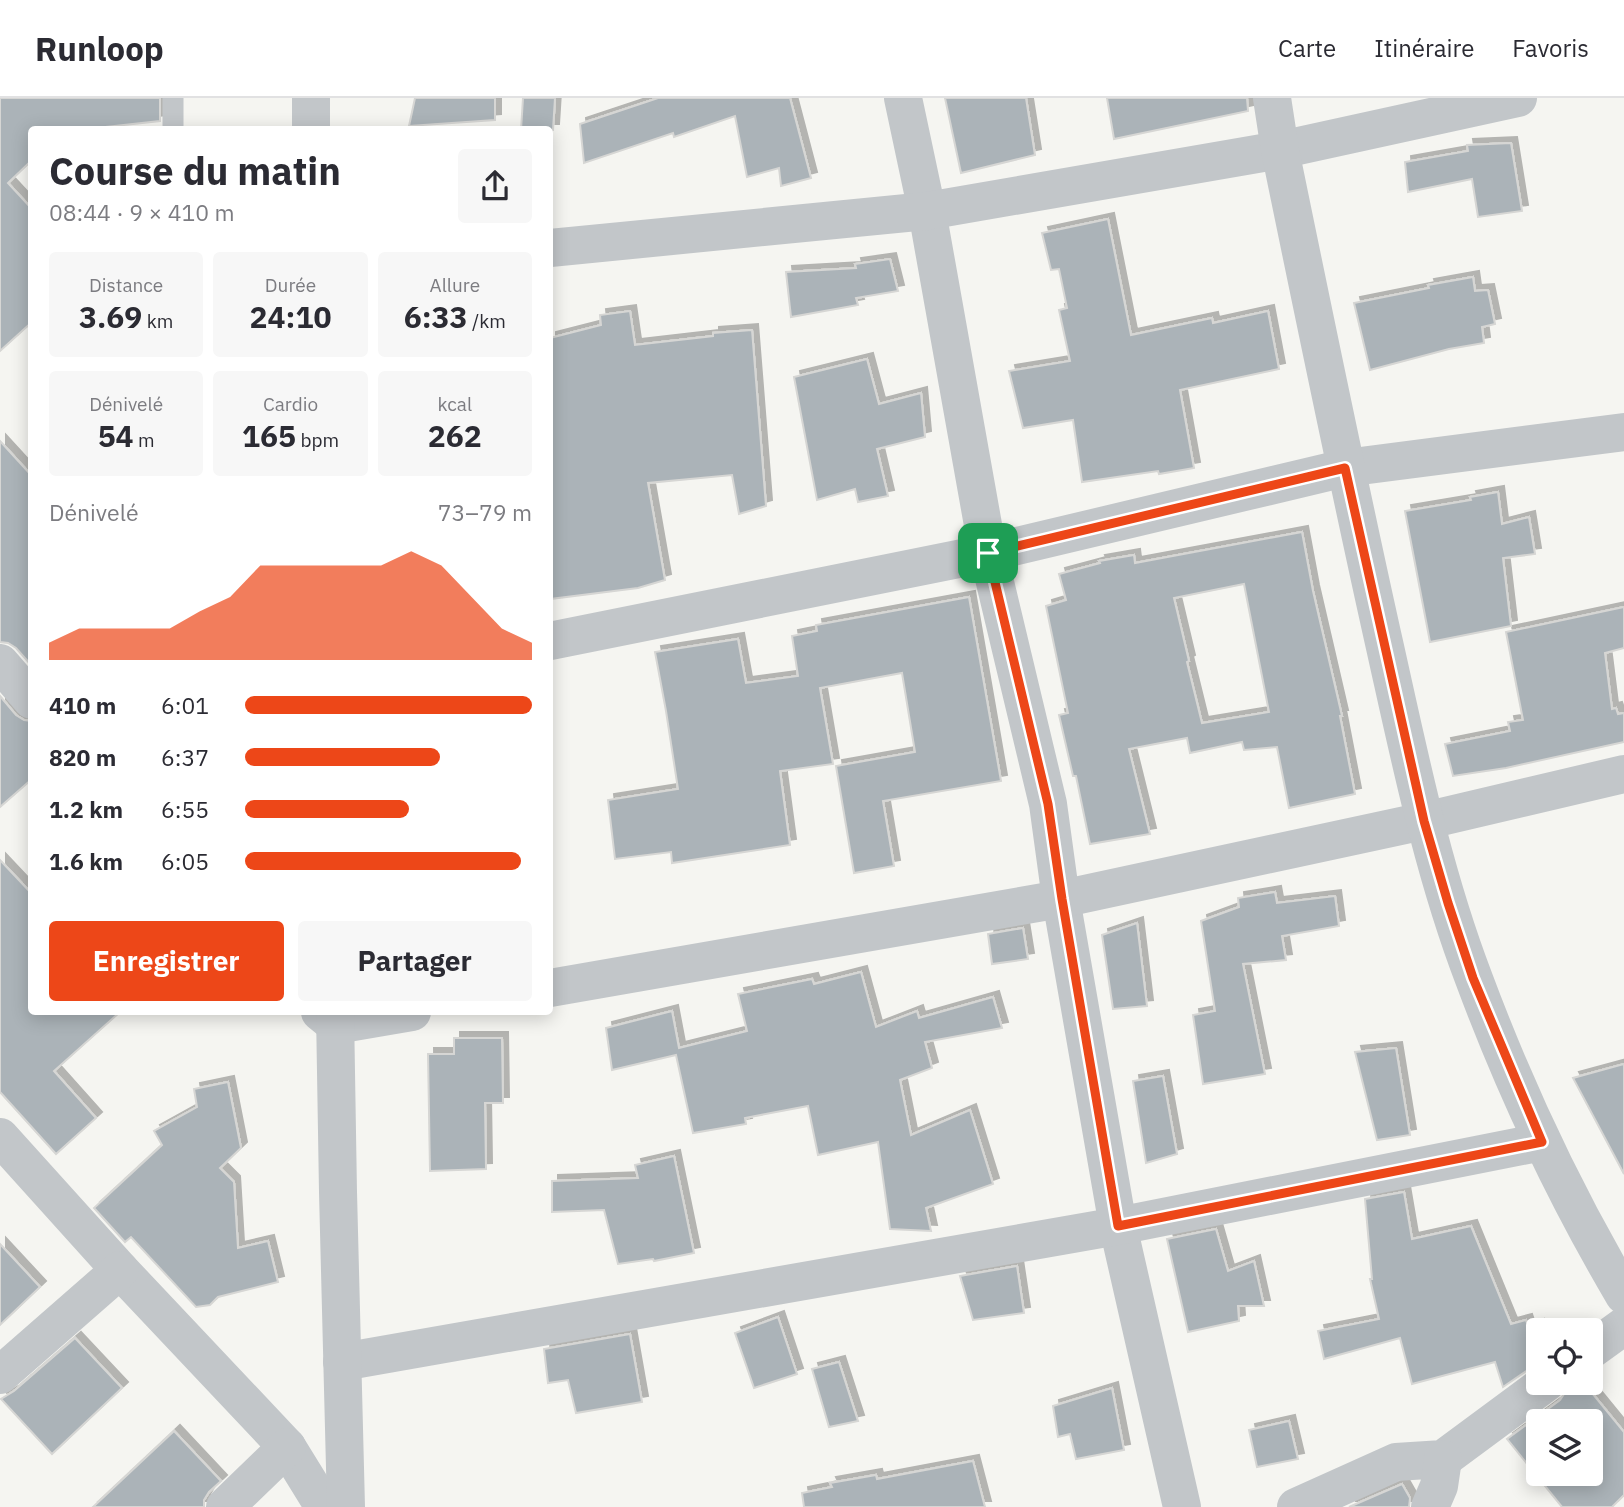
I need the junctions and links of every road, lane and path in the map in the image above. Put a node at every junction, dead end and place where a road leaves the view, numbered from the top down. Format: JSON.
{"nodes":[{"id":1,"x":173,"y":98,"type":"edge"},
{"id":2,"x":311,"y":98,"type":"edge"},
{"id":3,"x":903,"y":98,"type":"edge"},
{"id":4,"x":1272,"y":98,"type":"edge"},
{"id":5,"x":1518,"y":98,"type":"edge"},
{"id":6,"x":173,"y":126,"type":"edge"},
{"id":7,"x":311,"y":126,"type":"edge"},
{"id":8,"x":1280,"y":150,"type":"junction"},
{"id":9,"x":927,"y":211,"type":"junction"},
{"id":10,"x":553,"y":248,"type":"edge"},
{"id":11,"x":1624,"y":432,"type":"edge"},
{"id":12,"x":1345,"y":468,"type":"junction"},
{"id":13,"x":988,"y":553,"type":"junction"},
{"id":14,"x":553,"y":640,"type":"edge"},
{"id":15,"x":0,"y":663,"type":"edge"},
{"id":16,"x":28,"y":695,"type":"edge"},
{"id":17,"x":1624,"y":774,"type":"edge"},
{"id":18,"x":1424,"y":821,"type":"junction"},
{"id":19,"x":1062,"y":899,"type":"junction"},
{"id":20,"x":553,"y":987,"type":"edge"},
{"id":21,"x":350,"y":1015,"type":"edge"},
{"id":22,"x":330,"y":1016,"type":"edge"},
{"id":23,"x":0,"y":1136,"type":"edge"},
{"id":24,"x":1542,"y":1142,"type":"junction"},
{"id":25,"x":1118,"y":1226,"type":"junction"},
{"id":26,"x":120,"y":1270,"type":"junction"},
{"id":27,"x":1624,"y":1295,"type":"edge"},
{"id":28,"x":1624,"y":1326,"type":"edge"},
{"id":29,"x":1603,"y":1341,"type":"edge"},
{"id":30,"x":342,"y":1362,"type":"junction"},
{"id":31,"x":0,"y":1375,"type":"edge"},
{"id":32,"x":1529,"y":1395,"type":"edge"},
{"id":33,"x":287,"y":1447,"type":"junction"},
{"id":34,"x":1443,"y":1459,"type":"junction"},
{"id":35,"x":225,"y":1507,"type":"edge"},
{"id":36,"x":324,"y":1507,"type":"edge"},
{"id":37,"x":346,"y":1507,"type":"edge"},
{"id":38,"x":1182,"y":1507,"type":"edge"},
{"id":39,"x":1296,"y":1507,"type":"edge"},
{"id":40,"x":1430,"y":1507,"type":"edge"}],
"edges":[{"from":1,"to":6,"type":"lane"},
{"from":2,"to":7,"type":"street"},
{"from":3,"to":9,"type":"street"},
{"from":4,"to":8,"type":"street"},
{"from":5,"to":8,"type":"street"},
{"from":8,"to":9,"type":"street"},
{"from":8,"to":12,"type":"street"},
{"from":9,"to":10,"type":"street"},
{"from":9,"to":13,"type":"street"},
{"from":11,"to":12,"type":"street"},
{"from":12,"to":13,"type":"street"},
{"from":12,"to":18,"type":"street"},
{"from":13,"to":14,"type":"street"},
{"from":13,"to":19,"type":"street"},
{"from":15,"to":16,"type":"street"},
{"from":17,"to":18,"type":"street"},
{"from":18,"to":19,"type":"street"},
{"from":18,"to":24,"type":"street"},
{"from":19,"to":20,"type":"street"},
{"from":19,"to":25,"type":"street"},
{"from":21,"to":22,"type":"street"},
{"from":22,"to":30,"type":"street"},
{"from":23,"to":26,"type":"street"},
{"from":24,"to":25,"type":"street"},
{"from":24,"to":27,"type":"street"},
{"from":25,"to":30,"type":"street"},
{"from":25,"to":38,"type":"street"},
{"from":26,"to":31,"type":"street"},
{"from":26,"to":33,"type":"street"},
{"from":28,"to":29,"type":"street"},
{"from":30,"to":37,"type":"street"},
{"from":32,"to":34,"type":"street"},
{"from":33,"to":35,"type":"street"},
{"from":33,"to":36,"type":"street"},
{"from":34,"to":39,"type":"street"},
{"from":34,"to":40,"type":"street"}]}
